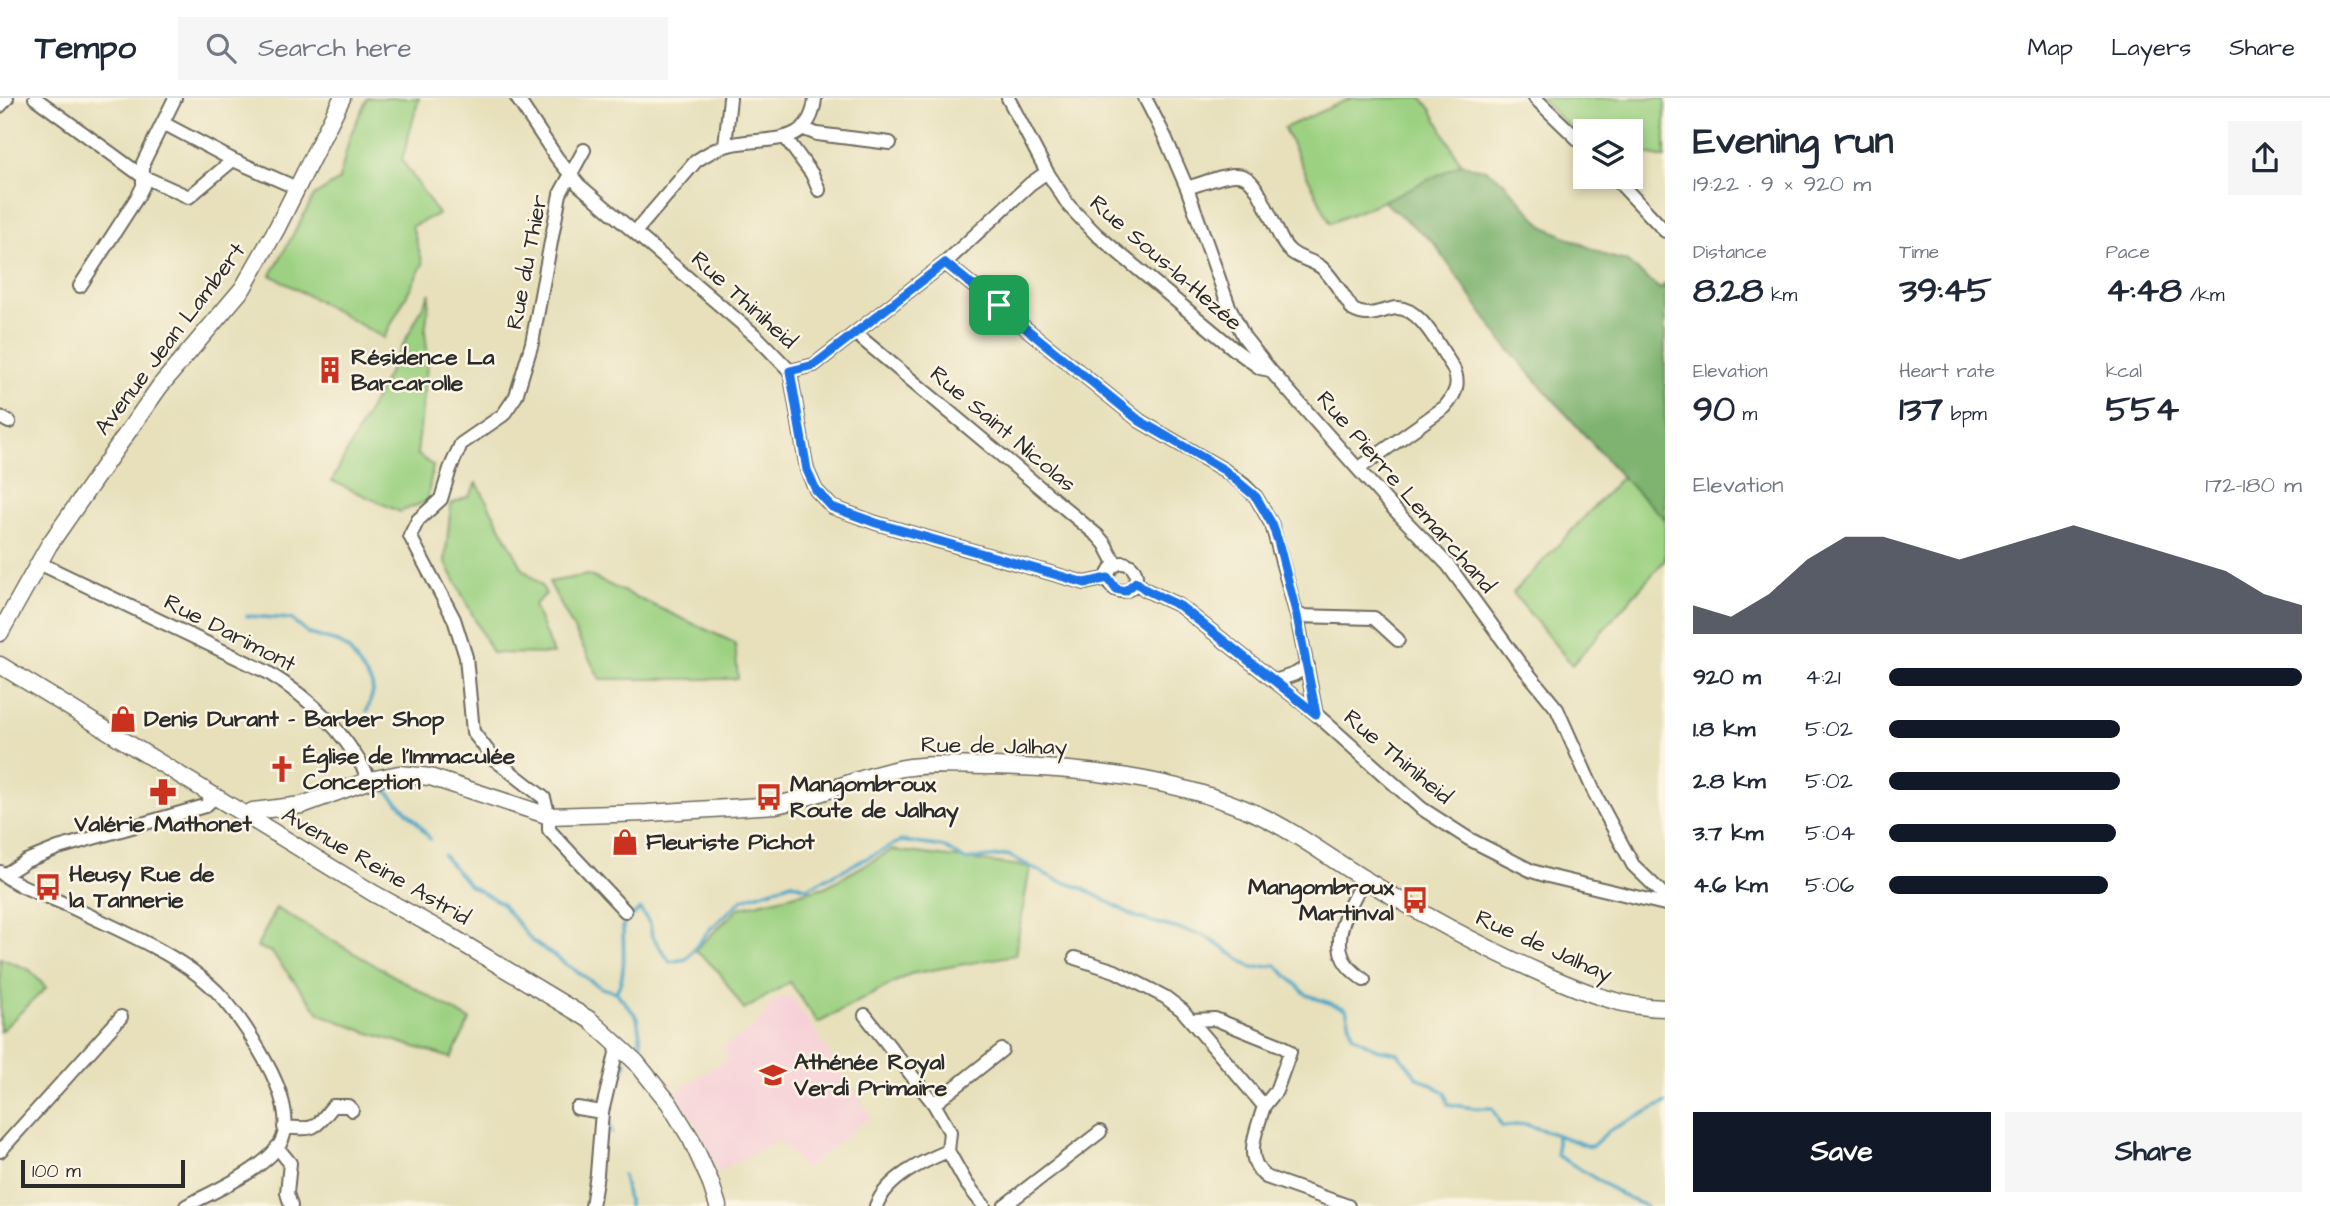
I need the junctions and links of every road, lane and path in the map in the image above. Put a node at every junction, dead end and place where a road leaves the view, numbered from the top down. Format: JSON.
{"nodes":[{"id":1,"x":7,"y":98,"type":"edge"},
{"id":2,"x":35,"y":98,"type":"edge"},
{"id":3,"x":175,"y":98,"type":"edge"},
{"id":4,"x":342,"y":98,"type":"edge"},
{"id":5,"x":517,"y":98,"type":"edge"},
{"id":6,"x":730,"y":98,"type":"edge"},
{"id":7,"x":815,"y":98,"type":"edge"},
{"id":8,"x":1008,"y":98,"type":"edge"},
{"id":9,"x":1145,"y":98,"type":"edge"},
{"id":10,"x":1535,"y":98,"type":"edge"},
{"id":11,"x":0,"y":106,"type":"edge"},
{"id":12,"x":163,"y":123,"type":"junction"},
{"id":13,"x":804,"y":129,"type":"junction"},
{"id":14,"x":1573,"y":135,"type":"edge"},
{"id":15,"x":785,"y":137,"type":"junction"},
{"id":16,"x":890,"y":143,"type":"dead end"},
{"id":17,"x":725,"y":146,"type":"junction"},
{"id":18,"x":584,"y":149,"type":"dead end"},
{"id":19,"x":233,"y":160,"type":"junction"},
{"id":20,"x":1047,"y":172,"type":"junction"},
{"id":21,"x":569,"y":175,"type":"junction"},
{"id":22,"x":142,"y":176,"type":"junction"},
{"id":23,"x":297,"y":188,"type":"junction"},
{"id":24,"x":1187,"y":188,"type":"junction"},
{"id":25,"x":1625,"y":189,"type":"edge"},
{"id":26,"x":819,"y":190,"type":"dead end"},
{"id":27,"x":1665,"y":231,"type":"edge"},
{"id":28,"x":636,"y":232,"type":"junction"},
{"id":29,"x":945,"y":263,"type":"junction"},
{"id":30,"x":80,"y":286,"type":"dead end"},
{"id":31,"x":856,"y":333,"type":"junction"},
{"id":32,"x":1270,"y":370,"type":"junction"},
{"id":33,"x":790,"y":371,"type":"junction"},
{"id":34,"x":1358,"y":469,"type":"junction"},
{"id":35,"x":39,"y":563,"type":"junction"},
{"id":36,"x":1116,"y":565,"type":"junction"},
{"id":37,"x":1108,"y":578,"type":"junction"},
{"id":38,"x":1136,"y":582,"type":"junction"},
{"id":39,"x":1297,"y":616,"type":"junction"},
{"id":40,"x":0,"y":621,"type":"edge"},
{"id":41,"x":0,"y":633,"type":"edge"},
{"id":42,"x":1398,"y":640,"type":"dead end"},
{"id":43,"x":0,"y":664,"type":"edge"},
{"id":44,"x":1308,"y":666,"type":"junction"},
{"id":45,"x":1275,"y":681,"type":"junction"},
{"id":46,"x":1316,"y":714,"type":"junction"},
{"id":47,"x":370,"y":780,"type":"junction"},
{"id":48,"x":215,"y":797,"type":"junction"},
{"id":49,"x":245,"y":815,"type":"junction"},
{"id":50,"x":549,"y":816,"type":"junction"},
{"id":51,"x":2,"y":874,"type":"edge"},
{"id":52,"x":1364,"y":879,"type":"junction"},
{"id":53,"x":1665,"y":896,"type":"edge"},
{"id":54,"x":1665,"y":904,"type":"edge"},
{"id":55,"x":625,"y":911,"type":"dead end"},
{"id":56,"x":1076,"y":958,"type":"dead end"},
{"id":57,"x":1364,"y":980,"type":"dead end"},
{"id":58,"x":1665,"y":1008,"type":"edge"},
{"id":59,"x":864,"y":1015,"type":"dead end"},
{"id":60,"x":121,"y":1017,"type":"dead end"},
{"id":61,"x":1192,"y":1020,"type":"junction"},
{"id":62,"x":618,"y":1045,"type":"junction"},
{"id":63,"x":1002,"y":1050,"type":"dead end"},
{"id":64,"x":934,"y":1104,"type":"junction"},
{"id":65,"x":1264,"y":1106,"type":"junction"},
{"id":66,"x":577,"y":1108,"type":"dead end"},
{"id":67,"x":352,"y":1110,"type":"dead end"},
{"id":68,"x":602,"y":1112,"type":"junction"},
{"id":69,"x":284,"y":1126,"type":"junction"},
{"id":70,"x":1100,"y":1132,"type":"dead end"},
{"id":71,"x":277,"y":1147,"type":"junction"},
{"id":72,"x":0,"y":1152,"type":"edge"},
{"id":73,"x":948,"y":1152,"type":"junction"},
{"id":74,"x":186,"y":1206,"type":"edge"},
{"id":75,"x":291,"y":1206,"type":"edge"},
{"id":76,"x":592,"y":1206,"type":"edge"},
{"id":77,"x":718,"y":1206,"type":"edge"},
{"id":78,"x":876,"y":1206,"type":"edge"},
{"id":79,"x":984,"y":1206,"type":"edge"},
{"id":80,"x":1004,"y":1206,"type":"edge"},
{"id":81,"x":1348,"y":1206,"type":"edge"}],
"edges":[{"from":1,"to":11,"type":"street"},
{"from":2,"to":22,"type":"street"},
{"from":3,"to":12,"type":"street"},
{"from":4,"to":23,"type":"main road","name":"Avenue Jean Lambert"},
{"from":5,"to":21,"type":"street","name":"Rue Thiniheid"},
{"from":6,"to":17,"type":"street"},
{"from":7,"to":13,"type":"street"},
{"from":8,"to":20,"type":"street","name":"Rue Sous-la-Hezée"},
{"from":9,"to":24,"type":"street","name":"Rue Pierre Lemarchand"},
{"from":10,"to":14,"type":"street"},
{"from":12,"to":19,"type":"street"},
{"from":12,"to":22,"type":"street"},
{"from":13,"to":15,"type":"street"},
{"from":13,"to":16,"type":"street"},
{"from":15,"to":17,"type":"street"},
{"from":15,"to":26,"type":"street"},
{"from":17,"to":28,"type":"street"},
{"from":18,"to":21,"type":"street"},
{"from":19,"to":22,"type":"street"},
{"from":19,"to":23,"type":"street"},
{"from":20,"to":29,"type":"street"},
{"from":20,"to":32,"type":"street","name":"Rue Sous-la-Hezée"},
{"from":21,"to":28,"type":"street","name":"Rue Thiniheid"},
{"from":21,"to":50,"type":"street","name":"Rue du Thier"},
{"from":22,"to":30,"type":"street"},
{"from":23,"to":35,"type":"main road","name":"Avenue Jean Lambert"},
{"from":24,"to":32,"type":"street","name":"Rue Pierre Lemarchand"},
{"from":24,"to":34,"type":"street"},
{"from":25,"to":27,"type":"street"},
{"from":28,"to":33,"type":"street","name":"Rue Thiniheid"},
{"from":29,"to":31,"type":"street"},
{"from":29,"to":39,"type":"street"},
{"from":31,"to":33,"type":"street"},
{"from":31,"to":36,"type":"street","name":"Rue Saint Nicolas"},
{"from":32,"to":34,"type":"street","name":"Rue Pierre Lemarchand"},
{"from":33,"to":37,"type":"street","name":"Rue Thiniheid"},
{"from":34,"to":53,"type":"street","name":"Rue Pierre Lemarchand"},
{"from":35,"to":40,"type":"main road","name":"Avenue Jean Lambert"},
{"from":35,"to":41,"type":"main road","name":"Avenue Jean Lambert"},
{"from":35,"to":47,"type":"street","name":"Rue Darimont"},
{"from":36,"to":37,"type":"street"},
{"from":36,"to":38,"type":"street","name":"Rue Thiniheid"},
{"from":37,"to":38,"type":"street","name":"Rue Thiniheid"},
{"from":38,"to":45,"type":"street","name":"Rue Thiniheid"},
{"from":39,"to":42,"type":"street"},
{"from":39,"to":44,"type":"street"},
{"from":43,"to":48,"type":"main road","name":"Avenue Reine Astrid"},
{"from":44,"to":45,"type":"street"},
{"from":44,"to":46,"type":"street"},
{"from":45,"to":46,"type":"street","name":"Rue Thiniheid"},
{"from":46,"to":54,"type":"street","name":"Rue Thiniheid"},
{"from":47,"to":49,"type":"main road","name":"Rue de Jalhay"},
{"from":47,"to":50,"type":"main road","name":"Rue de Jalhay"},
{"from":48,"to":49,"type":"main road","name":"Avenue Reine Astrid"},
{"from":48,"to":51,"type":"street"},
{"from":49,"to":62,"type":"main road","name":"Avenue Reine Astrid"},
{"from":50,"to":52,"type":"main road","name":"Rue de Jalhay"},
{"from":50,"to":55,"type":"street"},
{"from":51,"to":69,"type":"street"},
{"from":52,"to":57,"type":"street"},
{"from":52,"to":58,"type":"main road","name":"Rue de Jalhay"},
{"from":56,"to":61,"type":"street"},
{"from":59,"to":64,"type":"street"},
{"from":60,"to":72,"type":"street"},
{"from":61,"to":65,"type":"street"},
{"from":61,"to":65,"type":"street"},
{"from":62,"to":68,"type":"street"},
{"from":62,"to":77,"type":"main road","name":"Avenue Reine Astrid"},
{"from":63,"to":64,"type":"street"},
{"from":64,"to":73,"type":"street"},
{"from":65,"to":81,"type":"street"},
{"from":66,"to":68,"type":"street"},
{"from":67,"to":69,"type":"street"},
{"from":68,"to":76,"type":"street"},
{"from":69,"to":71,"type":"street"},
{"from":70,"to":80,"type":"street"},
{"from":71,"to":74,"type":"street"},
{"from":71,"to":75,"type":"street"},
{"from":73,"to":78,"type":"street"},
{"from":73,"to":79,"type":"street"}]}
